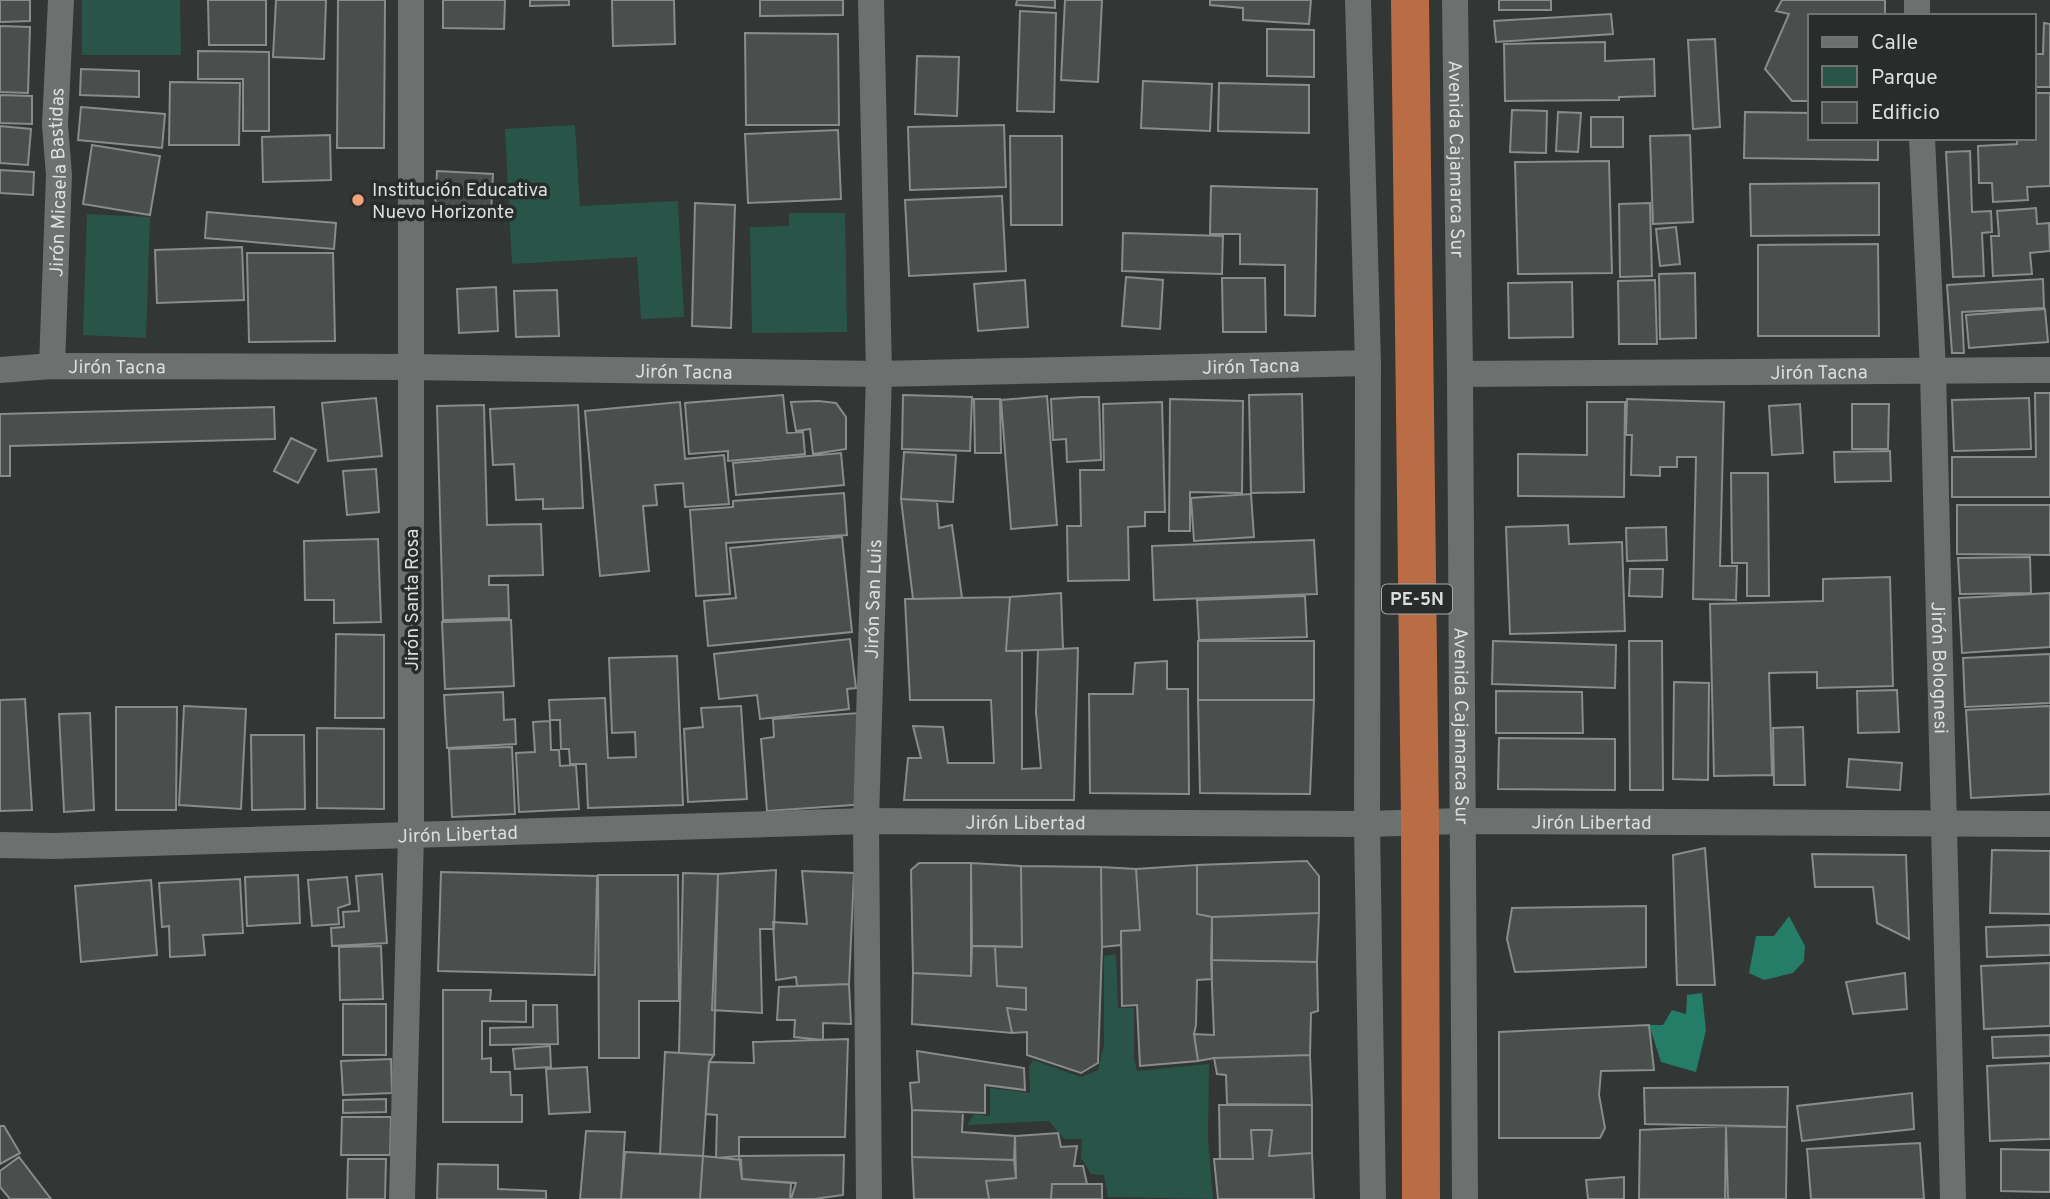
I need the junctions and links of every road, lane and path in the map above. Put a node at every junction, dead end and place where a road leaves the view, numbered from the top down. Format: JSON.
{"nodes":[{"id":1,"x":61,"y":0,"type":"edge"},
{"id":2,"x":411,"y":0,"type":"edge"},
{"id":3,"x":871,"y":0,"type":"edge"},
{"id":4,"x":1358,"y":0,"type":"edge"},
{"id":5,"x":1410,"y":0,"type":"edge"},
{"id":6,"x":1455,"y":0,"type":"edge"},
{"id":7,"x":1923,"y":140,"type":"edge"},
{"id":8,"x":1368,"y":363,"type":"junction"},
{"id":9,"x":52,"y":366,"type":"junction"},
{"id":10,"x":411,"y":367,"type":"junction"},
{"id":11,"x":0,"y":370,"type":"edge"},
{"id":12,"x":2050,"y":370,"type":"edge"},
{"id":13,"x":1933,"y":371,"type":"junction"},
{"id":14,"x":879,"y":374,"type":"junction"},
{"id":15,"x":1460,"y":374,"type":"junction"},
{"id":16,"x":866,"y":821,"type":"junction"},
{"id":17,"x":1461,"y":821,"type":"junction"},
{"id":18,"x":1420,"y":822,"type":"junction"},
{"id":19,"x":1367,"y":824,"type":"junction"},
{"id":20,"x":1944,"y":824,"type":"junction"},
{"id":21,"x":2050,"y":824,"type":"edge"},
{"id":22,"x":411,"y":834,"type":"junction"},
{"id":23,"x":0,"y":845,"type":"edge"},
{"id":24,"x":402,"y":1199,"type":"edge"},
{"id":25,"x":869,"y":1199,"type":"edge"},
{"id":26,"x":1373,"y":1199,"type":"edge"},
{"id":27,"x":1421,"y":1199,"type":"edge"},
{"id":28,"x":1465,"y":1199,"type":"edge"},
{"id":29,"x":1953,"y":1199,"type":"edge"}],
"edges":[{"from":1,"to":9,"type":"street","name":"Jirón Micaela Bastidas"},
{"from":2,"to":10,"type":"street","name":"Jirón Santa Rosa"},
{"from":3,"to":14,"type":"street","name":"Jirón San Luis"},
{"from":4,"to":8,"type":"street"},
{"from":5,"to":18,"type":"highway","number":"PE-5N"},
{"from":6,"to":15,"type":"street","name":"Avenida Cajamarca Sur"},
{"from":7,"to":13,"type":"street","name":"Jirón Bolognesi"},
{"from":8,"to":14,"type":"street","name":"Jirón Tacna"},
{"from":8,"to":19,"type":"street"},
{"from":9,"to":10,"type":"street","name":"Jirón Tacna"},
{"from":9,"to":11,"type":"street","name":"Jirón Tacna"},
{"from":10,"to":14,"type":"street","name":"Jirón Tacna"},
{"from":10,"to":22,"type":"street","name":"Jirón Santa Rosa"},
{"from":12,"to":13,"type":"street","name":"Jirón Tacna"},
{"from":13,"to":15,"type":"street","name":"Jirón Tacna"},
{"from":13,"to":20,"type":"street","name":"Jirón Bolognesi"},
{"from":14,"to":16,"type":"street","name":"Jirón San Luis"},
{"from":15,"to":17,"type":"street","name":"Avenida Cajamarca Sur"},
{"from":16,"to":19,"type":"street","name":"Jirón Libertad"},
{"from":16,"to":22,"type":"street","name":"Jirón Libertad"},
{"from":16,"to":25,"type":"street","name":"Jirón San Luis"},
{"from":17,"to":18,"type":"street","name":"Jirón Libertad"},
{"from":17,"to":20,"type":"street","name":"Jirón Libertad"},
{"from":17,"to":28,"type":"street","name":"Avenida Cajamarca Sur"},
{"from":18,"to":19,"type":"street","name":"Jirón Libertad"},
{"from":18,"to":27,"type":"highway","number":"PE-5N"},
{"from":19,"to":26,"type":"street"},
{"from":20,"to":21,"type":"street","name":"Jirón Libertad"},
{"from":20,"to":29,"type":"street","name":"Jirón Bolognesi"},
{"from":22,"to":23,"type":"street","name":"Jirón Libertad"},
{"from":22,"to":24,"type":"street","name":"Jirón Santa Rosa"}]}
